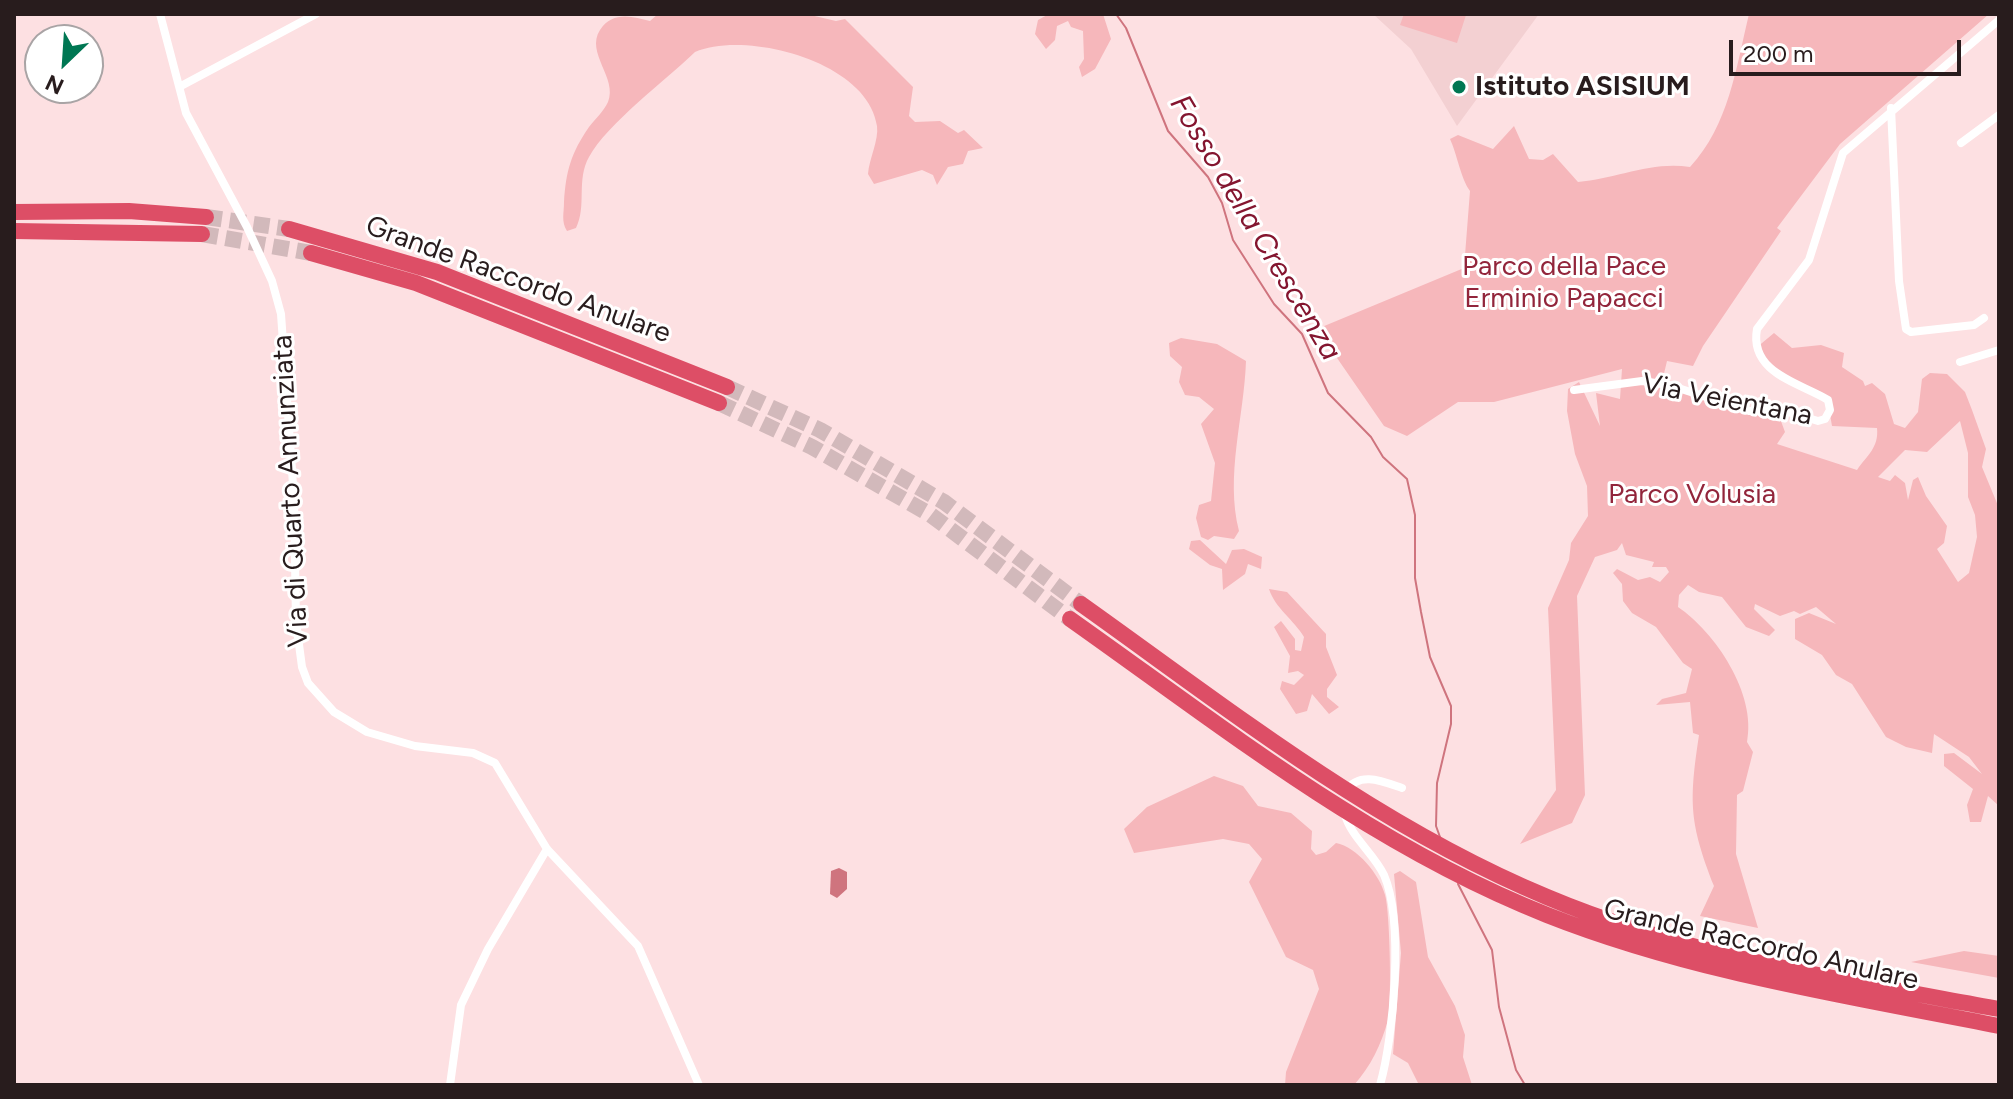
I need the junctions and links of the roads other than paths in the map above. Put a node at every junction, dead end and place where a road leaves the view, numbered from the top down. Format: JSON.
{"nodes":[{"id":1,"x":160,"y":14,"type":"edge"},
{"id":2,"x":316,"y":14,"type":"edge"},
{"id":3,"x":1999,"y":20,"type":"edge"},
{"id":4,"x":181,"y":86,"type":"junction"},
{"id":5,"x":1891,"y":108,"type":"junction"},
{"id":6,"x":1999,"y":115,"type":"edge"},
{"id":7,"x":1961,"y":143,"type":"dead end"},
{"id":8,"x":14,"y":212,"type":"edge"},
{"id":9,"x":289,"y":229,"type":"tunnel mouth"},
{"id":10,"x":14,"y":231,"type":"edge"},
{"id":11,"x":311,"y":253,"type":"tunnel mouth"},
{"id":12,"x":1984,"y":318,"type":"dead end"},
{"id":13,"x":1999,"y":350,"type":"edge"},
{"id":14,"x":1960,"y":362,"type":"dead end"},
{"id":15,"x":727,"y":387,"type":"tunnel mouth"},
{"id":16,"x":1574,"y":390,"type":"dead end"},
{"id":17,"x":719,"y":403,"type":"tunnel mouth"},
{"id":18,"x":1081,"y":604,"type":"tunnel mouth"},
{"id":19,"x":1070,"y":619,"type":"tunnel mouth"},
{"id":20,"x":1402,"y":788,"type":"dead end"},
{"id":21,"x":547,"y":849,"type":"junction"},
{"id":22,"x":1547,"y":906,"type":"junction"},
{"id":23,"x":1999,"y":1009,"type":"edge"},
{"id":24,"x":1999,"y":1026,"type":"edge"},
{"id":25,"x":450,"y":1085,"type":"edge"},
{"id":26,"x":699,"y":1085,"type":"edge"},
{"id":27,"x":1380,"y":1085,"type":"edge"}],
"edges":[{"from":1,"to":4,"type":"street","name":"Via di Quarto Annunziata"},
{"from":2,"to":4,"type":"street"},
{"from":3,"to":5,"type":"street","name":"Via Veientana"},
{"from":4,"to":21,"type":"street","name":"Via di Quarto Annunziata"},
{"from":5,"to":12,"type":"street"},
{"from":5,"to":16,"type":"street","name":"Via Veientana"},
{"from":6,"to":7,"type":"street"},
{"from":8,"to":10,"type":"highway"},
{"from":9,"to":15,"type":"highway","name":"Grande Raccordo Anulare"},
{"from":11,"to":17,"type":"highway","name":"Grande Raccordo Anulare"},
{"from":13,"to":14,"type":"street"},
{"from":18,"to":22,"type":"highway","name":"Grande Raccordo Anulare"},
{"from":19,"to":22,"type":"highway","name":"Grande Raccordo Anulare"},
{"from":20,"to":27,"type":"street"},
{"from":21,"to":25,"type":"street"},
{"from":21,"to":26,"type":"street","name":"Via di Quarto Annunziata"},
{"from":22,"to":23,"type":"highway","name":"Grande Raccordo Anulare"},
{"from":22,"to":24,"type":"highway","name":"Grande Raccordo Anulare"}]}
